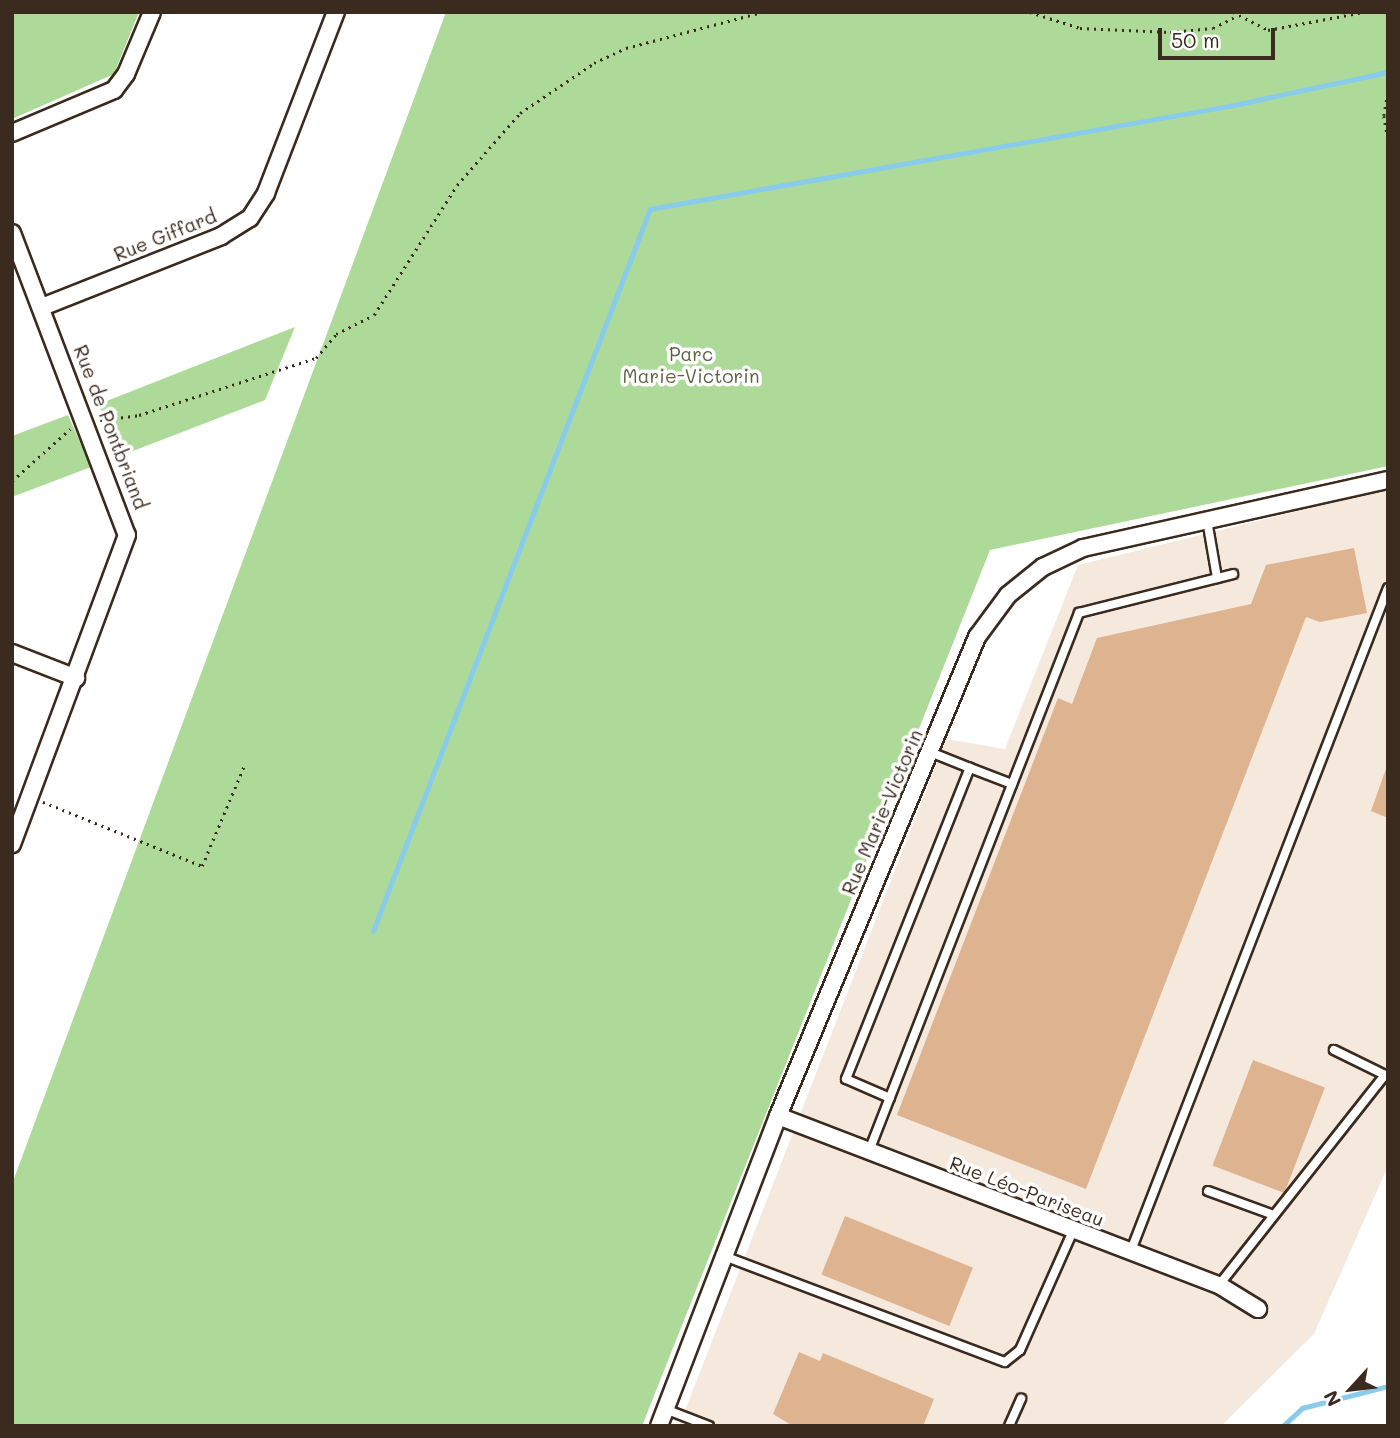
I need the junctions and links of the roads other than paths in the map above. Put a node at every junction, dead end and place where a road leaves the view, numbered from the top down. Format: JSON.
{"nodes":[{"id":1,"x":152,"y":12,"type":"edge"},
{"id":2,"x":336,"y":12,"type":"edge"},
{"id":3,"x":12,"y":133,"type":"edge"},
{"id":4,"x":12,"y":233,"type":"edge"},
{"id":5,"x":42,"y":307,"type":"junction"},
{"id":6,"x":1388,"y":480,"type":"edge"},
{"id":7,"x":1207,"y":520,"type":"junction"},
{"id":8,"x":1233,"y":574,"type":"dead end"},
{"id":9,"x":1217,"y":578,"type":"junction"},
{"id":10,"x":1388,"y":588,"type":"edge"},
{"id":11,"x":12,"y":653,"type":"edge"},
{"id":12,"x":76,"y":678,"type":"junction"},
{"id":13,"x":930,"y":752,"type":"junction"},
{"id":14,"x":970,"y":768,"type":"junction"},
{"id":15,"x":1012,"y":784,"type":"junction"},
{"id":16,"x":12,"y":844,"type":"edge"},
{"id":17,"x":1334,"y":1050,"type":"dead end"},
{"id":18,"x":890,"y":1098,"type":"junction"},
{"id":19,"x":778,"y":1116,"type":"junction"},
{"id":20,"x":869,"y":1151,"type":"junction"},
{"id":21,"x":1208,"y":1191,"type":"dead end"},
{"id":22,"x":1273,"y":1215,"type":"junction"},
{"id":23,"x":1073,"y":1231,"type":"junction"},
{"id":24,"x":1130,"y":1254,"type":"junction"},
{"id":25,"x":724,"y":1256,"type":"junction"},
{"id":26,"x":1219,"y":1285,"type":"junction"},
{"id":27,"x":1258,"y":1309,"type":"dead end"},
{"id":28,"x":1021,"y":1399,"type":"dead end"},
{"id":29,"x":665,"y":1409,"type":"junction"},
{"id":30,"x":659,"y":1426,"type":"edge"},
{"id":31,"x":709,"y":1426,"type":"edge"},
{"id":32,"x":1009,"y":1426,"type":"edge"}],
"edges":[{"from":1,"to":3,"type":"street"},
{"from":2,"to":5,"type":"street","name":"Rue Giffard"},
{"from":4,"to":5,"type":"street","name":"Rue de Pontbriand"},
{"from":5,"to":12,"type":"street","name":"Rue de Pontbriand"},
{"from":6,"to":7,"type":"street","name":"Rue Marie-Victorin"},
{"from":7,"to":9,"type":"lane"},
{"from":7,"to":13,"type":"street","name":"Rue Marie-Victorin"},
{"from":8,"to":9,"type":"lane"},
{"from":9,"to":15,"type":"lane"},
{"from":10,"to":24,"type":"lane"},
{"from":11,"to":12,"type":"street"},
{"from":12,"to":16,"type":"street","name":"Rue de Pontbriand"},
{"from":13,"to":14,"type":"lane"},
{"from":13,"to":19,"type":"street","name":"Rue Marie-Victorin"},
{"from":14,"to":15,"type":"lane"},
{"from":14,"to":18,"type":"lane"},
{"from":15,"to":18,"type":"lane"},
{"from":17,"to":22,"type":"lane"},
{"from":18,"to":20,"type":"lane"},
{"from":19,"to":20,"type":"street","name":"Rue Léo-Pariseau"},
{"from":19,"to":25,"type":"street","name":"Rue Marie-Victorin"},
{"from":20,"to":23,"type":"street","name":"Rue Léo-Pariseau"},
{"from":21,"to":22,"type":"lane"},
{"from":22,"to":26,"type":"lane"},
{"from":23,"to":24,"type":"street","name":"Rue Léo-Pariseau"},
{"from":23,"to":25,"type":"lane"},
{"from":24,"to":26,"type":"street","name":"Rue Léo-Pariseau"},
{"from":25,"to":29,"type":"street","name":"Rue Marie-Victorin"},
{"from":26,"to":27,"type":"street","name":"Rue Léo-Pariseau"},
{"from":28,"to":32,"type":"lane"},
{"from":29,"to":30,"type":"street","name":"Rue Marie-Victorin"},
{"from":29,"to":31,"type":"lane"}]}
